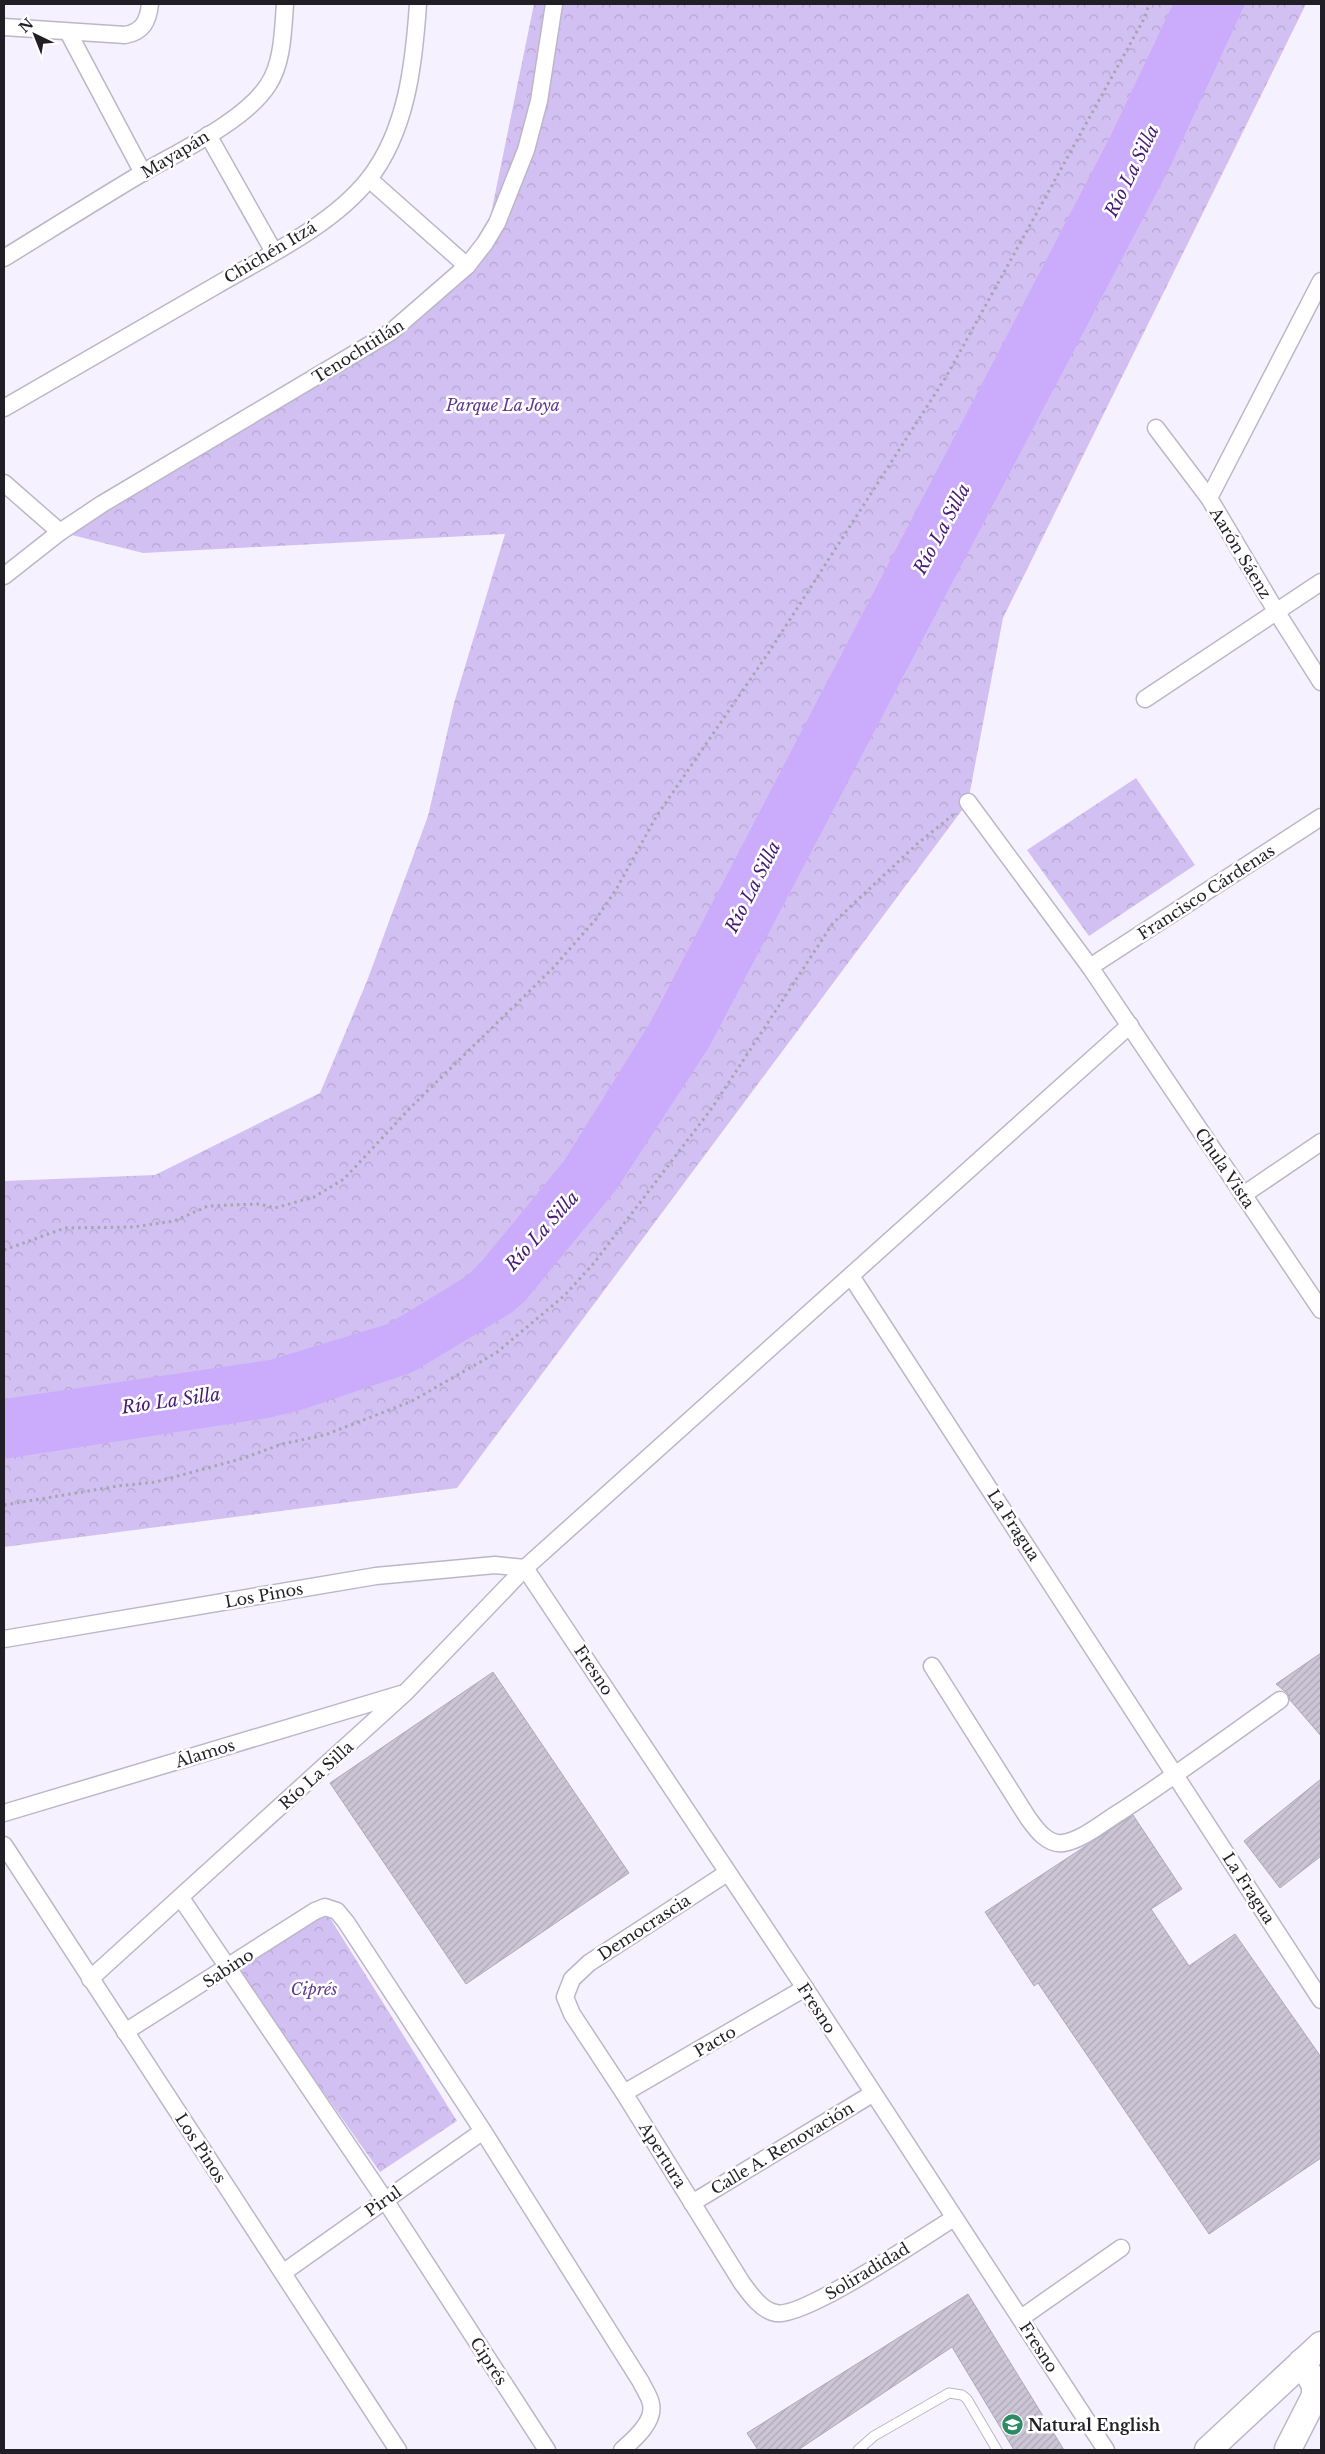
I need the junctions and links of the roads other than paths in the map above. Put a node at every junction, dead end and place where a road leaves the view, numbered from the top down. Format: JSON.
{"nodes":[{"id":1,"x":150,"y":4,"type":"edge"},
{"id":2,"x":285,"y":4,"type":"edge"},
{"id":3,"x":418,"y":4,"type":"edge"},
{"id":4,"x":554,"y":4,"type":"edge"},
{"id":5,"x":4,"y":27,"type":"edge"},
{"id":6,"x":68,"y":32,"type":"junction"},
{"id":7,"x":208,"y":135,"type":"junction"},
{"id":8,"x":143,"y":173,"type":"junction"},
{"id":9,"x":369,"y":179,"type":"junction"},
{"id":10,"x":274,"y":252,"type":"junction"},
{"id":11,"x":4,"y":258,"type":"edge"},
{"id":12,"x":467,"y":266,"type":"junction"},
{"id":13,"x":1321,"y":281,"type":"edge"},
{"id":14,"x":4,"y":408,"type":"edge"},
{"id":15,"x":1156,"y":428,"type":"dead end"},
{"id":16,"x":4,"y":483,"type":"edge"},
{"id":17,"x":1209,"y":498,"type":"junction"},
{"id":18,"x":60,"y":532,"type":"junction"},
{"id":19,"x":4,"y":576,"type":"edge"},
{"id":20,"x":1321,"y":582,"type":"edge"},
{"id":21,"x":1276,"y":611,"type":"junction"},
{"id":22,"x":1321,"y":682,"type":"edge"},
{"id":23,"x":1145,"y":699,"type":"dead end"},
{"id":24,"x":968,"y":802,"type":"road end"},
{"id":25,"x":1321,"y":817,"type":"edge"},
{"id":26,"x":1090,"y":967,"type":"junction"},
{"id":27,"x":1130,"y":1024,"type":"junction"},
{"id":28,"x":1321,"y":1142,"type":"edge"},
{"id":29,"x":1243,"y":1195,"type":"junction"},
{"id":30,"x":851,"y":1276,"type":"junction"},
{"id":31,"x":1321,"y":1310,"type":"edge"},
{"id":32,"x":525,"y":1568,"type":"junction"},
{"id":33,"x":4,"y":1639,"type":"edge"},
{"id":34,"x":932,"y":1666,"type":"dead end"},
{"id":35,"x":406,"y":1692,"type":"junction"},
{"id":36,"x":1280,"y":1700,"type":"dead end"},
{"id":37,"x":1176,"y":1775,"type":"junction"},
{"id":38,"x":4,"y":1813,"type":"edge"},
{"id":39,"x":4,"y":1846,"type":"edge"},
{"id":40,"x":727,"y":1873,"type":"junction"},
{"id":41,"x":181,"y":1898,"type":"junction"},
{"id":42,"x":228,"y":1968,"type":"junction"},
{"id":43,"x":90,"y":1979,"type":"junction"},
{"id":44,"x":567,"y":1987,"type":"joint"},
{"id":45,"x":805,"y":1988,"type":"junction"},
{"id":46,"x":1321,"y":2000,"type":"edge"},
{"id":47,"x":126,"y":2032,"type":"junction"},
{"id":48,"x":624,"y":2093,"type":"junction"},
{"id":49,"x":872,"y":2094,"type":"junction"},
{"id":50,"x":483,"y":2131,"type":"junction"},
{"id":51,"x":385,"y":2200,"type":"junction"},
{"id":52,"x":692,"y":2203,"type":"junction"},
{"id":53,"x":954,"y":2218,"type":"junction"},
{"id":54,"x":1121,"y":2248,"type":"dead end"},
{"id":55,"x":284,"y":2272,"type":"junction"},
{"id":56,"x":776,"y":2313,"type":"joint"},
{"id":57,"x":1021,"y":2318,"type":"junction"},
{"id":58,"x":1321,"y":2345,"type":"edge"},
{"id":59,"x":1302,"y":2362,"type":"junction"},
{"id":60,"x":1321,"y":2420,"type":"edge"},
{"id":61,"x":398,"y":2450,"type":"edge"},
{"id":62,"x":547,"y":2450,"type":"edge"},
{"id":63,"x":622,"y":2450,"type":"edge"},
{"id":64,"x":858,"y":2450,"type":"edge"},
{"id":65,"x":997,"y":2450,"type":"edge"},
{"id":66,"x":1106,"y":2450,"type":"edge"},
{"id":67,"x":1208,"y":2450,"type":"edge"},
{"id":68,"x":1288,"y":2450,"type":"edge"}],
"edges":[{"from":1,"to":6,"type":"street"},
{"from":2,"to":7,"type":"street","name":"Mayapán"},
{"from":3,"to":9,"type":"street","name":"Chichén Itzá"},
{"from":4,"to":12,"type":"street","name":"Tenochtitlán"},
{"from":5,"to":6,"type":"street"},
{"from":6,"to":8,"type":"street"},
{"from":7,"to":8,"type":"street","name":"Mayapán"},
{"from":7,"to":10,"type":"street"},
{"from":8,"to":11,"type":"street","name":"Mayapán"},
{"from":9,"to":10,"type":"street","name":"Chichén Itzá"},
{"from":9,"to":12,"type":"street"},
{"from":10,"to":14,"type":"street","name":"Chichén Itzá"},
{"from":12,"to":18,"type":"street","name":"Tenochtitlán"},
{"from":13,"to":17,"type":"street"},
{"from":15,"to":17,"type":"street","name":"Aarón Sáenz"},
{"from":16,"to":18,"type":"street"},
{"from":17,"to":21,"type":"street","name":"Aarón Sáenz"},
{"from":18,"to":19,"type":"street","name":"Tenochtitlán"},
{"from":20,"to":21,"type":"street"},
{"from":21,"to":22,"type":"street","name":"Aarón Sáenz"},
{"from":21,"to":23,"type":"street"},
{"from":24,"to":26,"type":"street"},
{"from":25,"to":26,"type":"street","name":"Francisco Cárdenas"},
{"from":26,"to":27,"type":"street"},
{"from":27,"to":29,"type":"street","name":"Chula Vista"},
{"from":27,"to":30,"type":"street","name":"Río La Silla"},
{"from":28,"to":29,"type":"street"},
{"from":29,"to":31,"type":"street","name":"Chula Vista"},
{"from":30,"to":32,"type":"street","name":"Río La Silla"},
{"from":30,"to":37,"type":"street","name":"La Fragua"},
{"from":32,"to":33,"type":"street","name":"Los Pinos"},
{"from":32,"to":35,"type":"street","name":"Río La Silla"},
{"from":32,"to":40,"type":"street","name":"Fresno"},
{"from":34,"to":37,"type":"street"},
{"from":35,"to":38,"type":"street","name":"Álamos"},
{"from":35,"to":41,"type":"street","name":"Río La Silla"},
{"from":36,"to":37,"type":"street"},
{"from":37,"to":46,"type":"street","name":"La Fragua"},
{"from":39,"to":43,"type":"street","name":"Los Pinos"},
{"from":40,"to":44,"type":"street","name":"Democrascia"},
{"from":40,"to":45,"type":"street","name":"Fresno"},
{"from":41,"to":42,"type":"street","name":"Ciprés"},
{"from":41,"to":43,"type":"street","name":"Río La Silla"},
{"from":42,"to":47,"type":"street","name":"Sabino"},
{"from":42,"to":50,"type":"street","name":"Sabino"},
{"from":42,"to":51,"type":"street","name":"Ciprés"},
{"from":43,"to":47,"type":"street","name":"Los Pinos"},
{"from":44,"to":48,"type":"street","name":"Apertura"},
{"from":45,"to":48,"type":"street","name":"Pacto"},
{"from":45,"to":49,"type":"street","name":"Fresno"},
{"from":47,"to":55,"type":"street","name":"Los Pinos"},
{"from":48,"to":52,"type":"street","name":"Apertura"},
{"from":49,"to":52,"type":"street","name":"Calle A. Renovación"},
{"from":49,"to":53,"type":"street","name":"Fresno"},
{"from":50,"to":51,"type":"street","name":"Pirul"},
{"from":50,"to":63,"type":"street"},
{"from":51,"to":55,"type":"street","name":"Pirul"},
{"from":51,"to":62,"type":"street","name":"Ciprés"},
{"from":52,"to":56,"type":"street","name":"Apertura"},
{"from":53,"to":56,"type":"street","name":"Soliradidad"},
{"from":53,"to":57,"type":"street","name":"Fresno"},
{"from":54,"to":57,"type":"street"},
{"from":55,"to":61,"type":"street","name":"Los Pinos"},
{"from":57,"to":66,"type":"street","name":"Fresno"},
{"from":58,"to":59,"type":"main road"},
{"from":59,"to":67,"type":"main road"},
{"from":59,"to":68,"type":"main road"},
{"from":60,"to":68,"type":"main road"},
{"from":64,"to":65,"type":"lane"}]}
